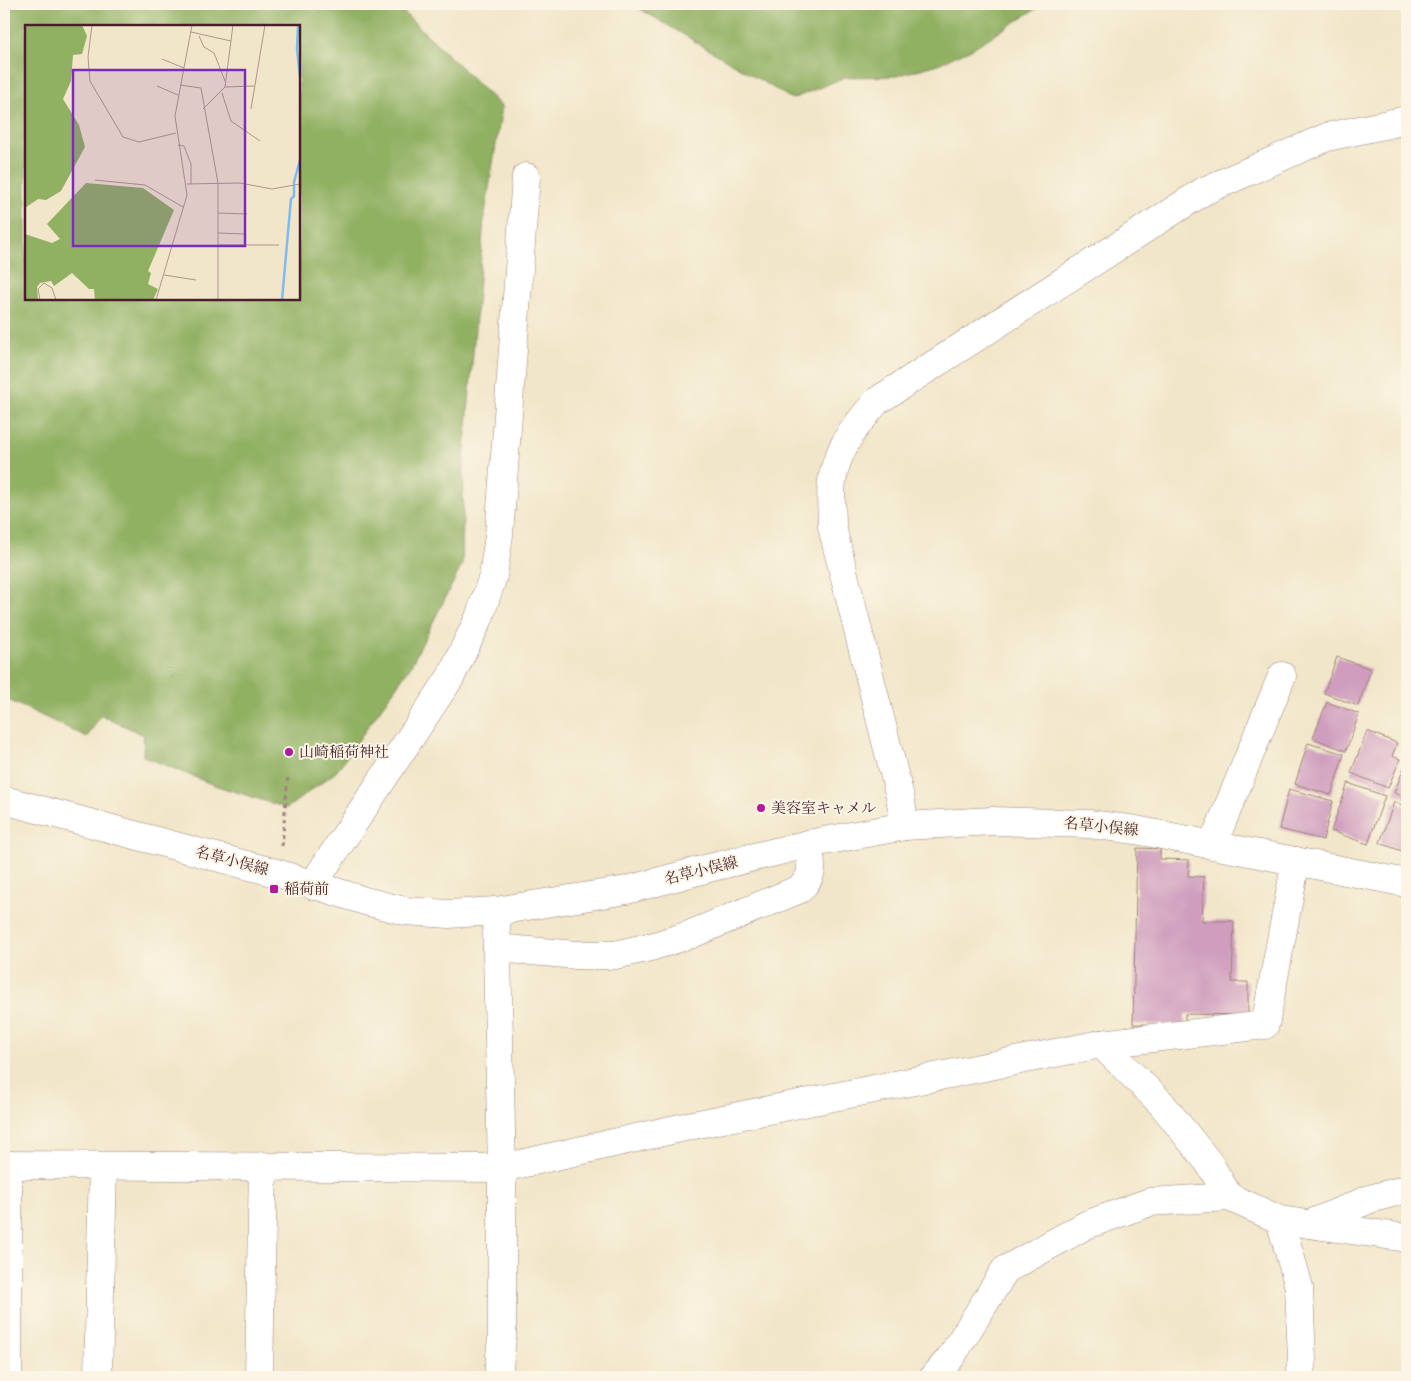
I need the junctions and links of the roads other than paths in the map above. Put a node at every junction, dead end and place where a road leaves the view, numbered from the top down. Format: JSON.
{"nodes":[{"id":1,"x":1407,"y":120,"type":"edge"},
{"id":2,"x":526,"y":177,"type":"dead end"},
{"id":3,"x":1282,"y":676,"type":"dead end"},
{"id":4,"x":4,"y":800,"type":"edge"},
{"id":5,"x":905,"y":826,"type":"junction"},
{"id":6,"x":808,"y":844,"type":"junction"},
{"id":7,"x":1213,"y":844,"type":"junction"},
{"id":8,"x":1296,"y":861,"type":"junction"},
{"id":9,"x":1407,"y":883,"type":"edge"},
{"id":10,"x":314,"y":886,"type":"junction"},
{"id":11,"x":496,"y":911,"type":"junction"},
{"id":12,"x":497,"y":948,"type":"junction"},
{"id":13,"x":1101,"y":1044,"type":"junction"},
{"id":14,"x":6,"y":1165,"type":"edge"},
{"id":15,"x":103,"y":1166,"type":"junction"},
{"id":16,"x":263,"y":1166,"type":"junction"},
{"id":17,"x":502,"y":1168,"type":"junction"},
{"id":18,"x":1407,"y":1189,"type":"edge"},
{"id":19,"x":1229,"y":1197,"type":"junction"},
{"id":20,"x":1280,"y":1220,"type":"junction"},
{"id":21,"x":1308,"y":1224,"type":"junction"},
{"id":22,"x":1407,"y":1238,"type":"edge"},
{"id":23,"x":8,"y":1377,"type":"edge"},
{"id":24,"x":98,"y":1377,"type":"edge"},
{"id":25,"x":259,"y":1377,"type":"edge"},
{"id":26,"x":498,"y":1377,"type":"edge"},
{"id":27,"x":934,"y":1377,"type":"edge"},
{"id":28,"x":1299,"y":1377,"type":"edge"}],
"edges":[{"from":1,"to":5,"type":"street"},
{"from":2,"to":10,"type":"street"},
{"from":3,"to":7,"type":"street"},
{"from":4,"to":10,"type":"street","name":"名草小俣線"},
{"from":5,"to":6,"type":"street","name":"名草小俣線"},
{"from":5,"to":7,"type":"street","name":"名草小俣線"},
{"from":6,"to":11,"type":"street","name":"名草小俣線"},
{"from":6,"to":12,"type":"street"},
{"from":7,"to":8,"type":"street","name":"名草小俣線"},
{"from":8,"to":9,"type":"street","name":"名草小俣線"},
{"from":8,"to":13,"type":"street"},
{"from":10,"to":11,"type":"street","name":"名草小俣線"},
{"from":11,"to":12,"type":"street"},
{"from":12,"to":17,"type":"street"},
{"from":13,"to":17,"type":"street"},
{"from":13,"to":19,"type":"street"},
{"from":14,"to":15,"type":"street"},
{"from":14,"to":23,"type":"street"},
{"from":15,"to":16,"type":"street"},
{"from":15,"to":24,"type":"street"},
{"from":16,"to":17,"type":"street"},
{"from":16,"to":25,"type":"street"},
{"from":17,"to":26,"type":"street"},
{"from":18,"to":21,"type":"street"},
{"from":19,"to":20,"type":"street"},
{"from":19,"to":27,"type":"street"},
{"from":20,"to":21,"type":"street"},
{"from":20,"to":28,"type":"street"},
{"from":21,"to":22,"type":"street"}]}
